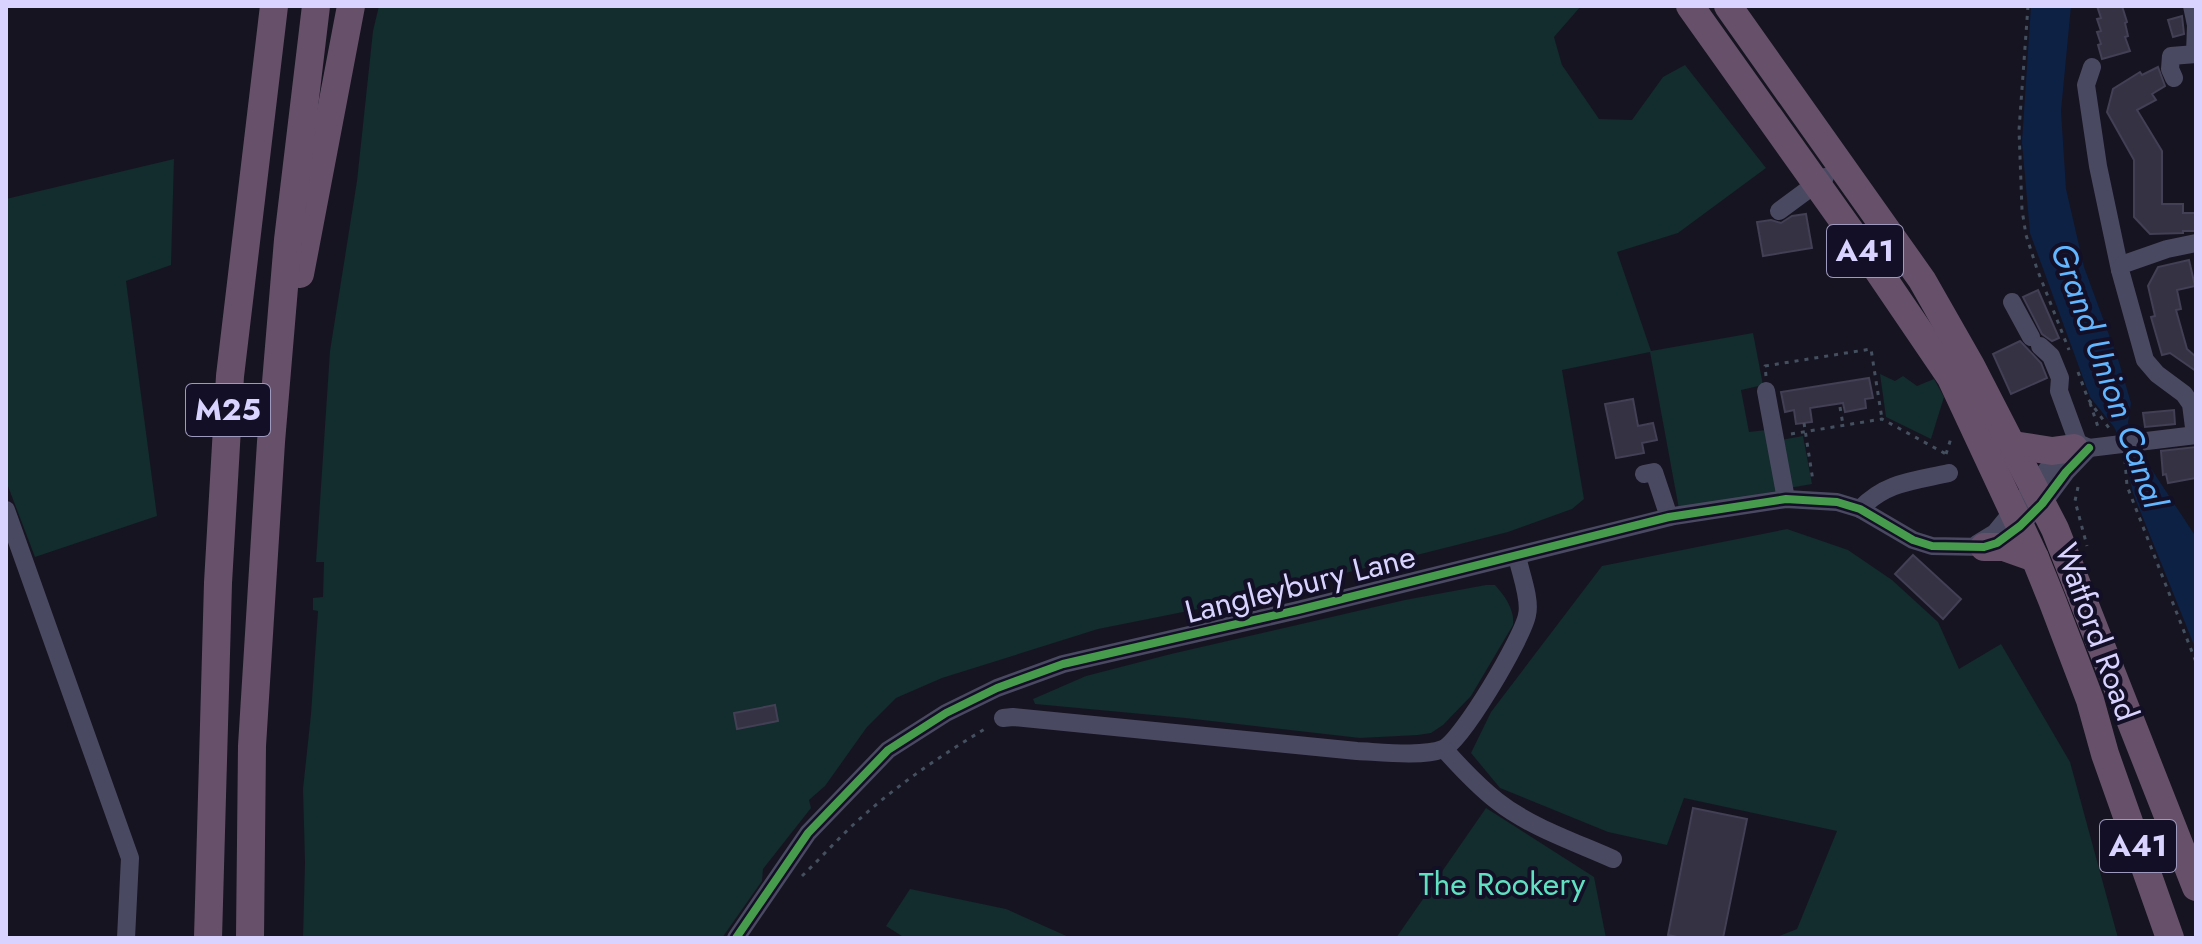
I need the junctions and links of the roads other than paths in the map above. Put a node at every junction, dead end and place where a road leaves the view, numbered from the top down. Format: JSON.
{"nodes":[{"id":1,"x":274,"y":6,"type":"edge"},
{"id":2,"x":316,"y":6,"type":"edge"},
{"id":3,"x":351,"y":6,"type":"edge"},
{"id":4,"x":1690,"y":6,"type":"edge"},
{"id":5,"x":1728,"y":6,"type":"edge"},
{"id":6,"x":2192,"y":6,"type":"edge"},
{"id":7,"x":2196,"y":54,"type":"edge"},
{"id":8,"x":2092,"y":67,"type":"dead end"},
{"id":9,"x":2174,"y":78,"type":"dead end"},
{"id":10,"x":1841,"y":165,"type":"junction"},
{"id":11,"x":1817,"y":183,"type":"junction"},
{"id":12,"x":1779,"y":211,"type":"dead end"},
{"id":13,"x":2196,"y":243,"type":"edge"},
{"id":14,"x":2120,"y":270,"type":"junction"},
{"id":15,"x":2012,"y":302,"type":"dead end"},
{"id":16,"x":277,"y":359,"type":"junction"},
{"id":17,"x":1766,"y":391,"type":"road end"},
{"id":18,"x":2196,"y":435,"type":"edge"},
{"id":19,"x":2013,"y":445,"type":"junction"},
{"id":20,"x":2100,"y":445,"type":"junction"},
{"id":21,"x":1949,"y":473,"type":"road end"},
{"id":22,"x":1644,"y":474,"type":"dead end"},
{"id":23,"x":2038,"y":496,"type":"junction"},
{"id":24,"x":1786,"y":499,"type":"junction"},
{"id":25,"x":1860,"y":509,"type":"junction"},
{"id":26,"x":6,"y":510,"type":"edge"},
{"id":27,"x":1669,"y":517,"type":"junction"},
{"id":28,"x":2017,"y":519,"type":"junction"},
{"id":29,"x":1978,"y":547,"type":"junction"},
{"id":30,"x":1517,"y":556,"type":"junction"},
{"id":31,"x":2035,"y":558,"type":"junction"},
{"id":32,"x":1003,"y":718,"type":"road end"},
{"id":33,"x":1444,"y":749,"type":"junction"},
{"id":34,"x":1613,"y":859,"type":"dead end"},
{"id":35,"x":2196,"y":887,"type":"edge"},
{"id":36,"x":126,"y":938,"type":"edge"},
{"id":37,"x":208,"y":938,"type":"edge"},
{"id":38,"x":250,"y":938,"type":"edge"},
{"id":39,"x":736,"y":938,"type":"edge"},
{"id":40,"x":2170,"y":938,"type":"edge"}],
"edges":[{"from":1,"to":37,"type":"highway","number":"M25"},
{"from":2,"to":16,"type":"highway","number":"M25"},
{"from":3,"to":16,"type":"highway","number":"M25"},
{"from":4,"to":11,"type":"highway","name":"Watford Road","number":"A41"},
{"from":5,"to":10,"type":"highway","name":"Watford Road","number":"A41"},
{"from":6,"to":7,"type":"street"},
{"from":7,"to":9,"type":"street"},
{"from":8,"to":14,"type":"street"},
{"from":10,"to":11,"type":"street"},
{"from":10,"to":19,"type":"highway","name":"Watford Road","number":"A41"},
{"from":11,"to":12,"type":"street"},
{"from":11,"to":28,"type":"highway","name":"Watford Road","number":"A41"},
{"from":13,"to":14,"type":"street"},
{"from":14,"to":18,"type":"street"},
{"from":15,"to":20,"type":"street"},
{"from":16,"to":38,"type":"highway","number":"M25"},
{"from":17,"to":24,"type":"street"},
{"from":18,"to":20,"type":"street"},
{"from":19,"to":20,"type":"highway"},
{"from":19,"to":23,"type":"highway","name":"Watford Road","number":"A41"},
{"from":20,"to":23,"type":"street"},
{"from":21,"to":25,"type":"street"},
{"from":22,"to":27,"type":"street"},
{"from":23,"to":28,"type":"street"},
{"from":23,"to":35,"type":"highway","name":"Watford Road","number":"A41"},
{"from":24,"to":25,"type":"street","name":"Langleybury Lane"},
{"from":24,"to":27,"type":"street","name":"Langleybury Lane"},
{"from":25,"to":29,"type":"street","name":"Langleybury Lane"},
{"from":26,"to":36,"type":"street"},
{"from":27,"to":30,"type":"street","name":"Langleybury Lane"},
{"from":28,"to":29,"type":"street"},
{"from":28,"to":31,"type":"highway","name":"Watford Road","number":"A41"},
{"from":29,"to":31,"type":"highway"},
{"from":30,"to":33,"type":"street"},
{"from":30,"to":39,"type":"street","name":"Langleybury Lane"},
{"from":31,"to":40,"type":"highway","name":"Watford Road","number":"A41"},
{"from":32,"to":33,"type":"street"},
{"from":33,"to":34,"type":"street"}]}
